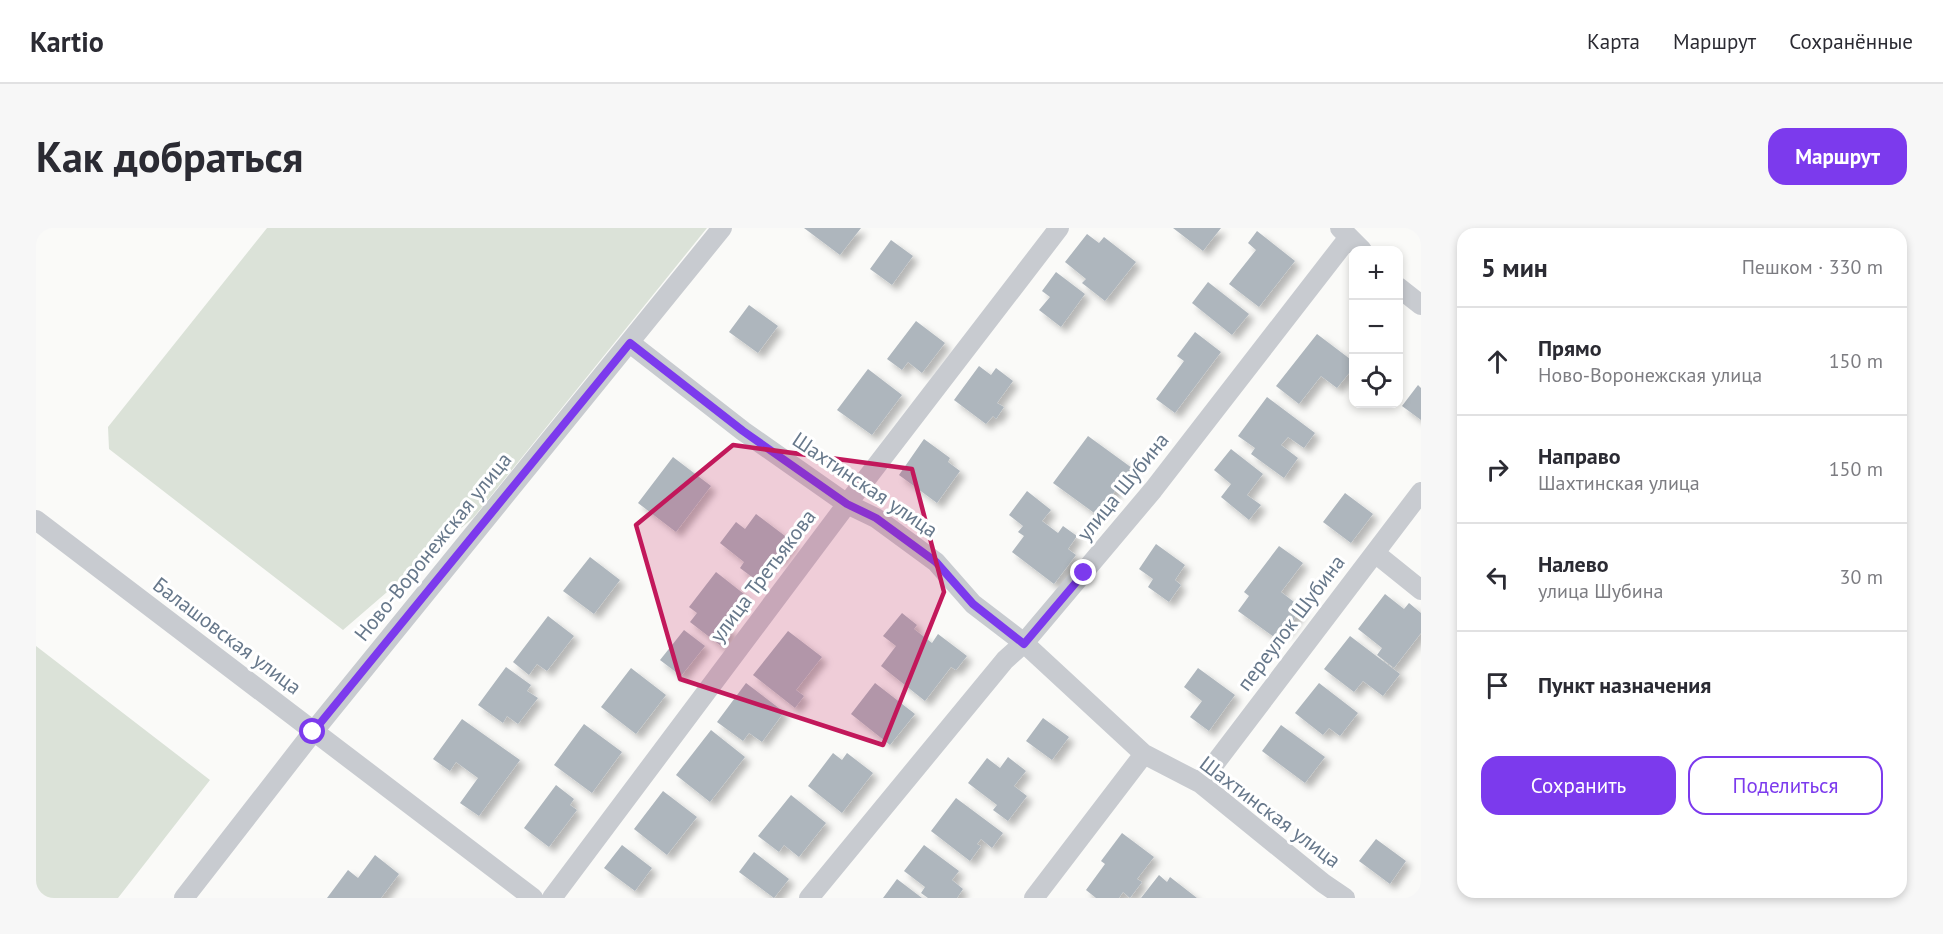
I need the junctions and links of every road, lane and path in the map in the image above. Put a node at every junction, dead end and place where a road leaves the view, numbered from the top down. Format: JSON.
{"nodes":[{"id":1,"x":722,"y":228,"type":"edge"},
{"id":2,"x":1059,"y":228,"type":"edge"},
{"id":3,"x":1350,"y":238,"type":"edge"},
{"id":4,"x":1403,"y":291,"type":"edge"},
{"id":5,"x":1421,"y":305,"type":"edge"},
{"id":6,"x":630,"y":343,"type":"junction"},
{"id":7,"x":1421,"y":492,"type":"edge"},
{"id":8,"x":847,"y":504,"type":"junction"},
{"id":9,"x":36,"y":520,"type":"edge"},
{"id":10,"x":1375,"y":553,"type":"junction"},
{"id":11,"x":1421,"y":590,"type":"edge"},
{"id":12,"x":1024,"y":644,"type":"junction"},
{"id":13,"x":313,"y":732,"type":"junction"},
{"id":14,"x":1144,"y":754,"type":"junction"},
{"id":15,"x":1200,"y":783,"type":"junction"},
{"id":16,"x":184,"y":898,"type":"edge"},
{"id":17,"x":533,"y":898,"type":"edge"},
{"id":18,"x":552,"y":898,"type":"edge"},
{"id":19,"x":809,"y":898,"type":"edge"},
{"id":20,"x":1034,"y":898,"type":"edge"},
{"id":21,"x":1345,"y":898,"type":"edge"}],
"edges":[{"from":1,"to":6,"type":"street","name":"Ново-Воронежская улица"},
{"from":2,"to":8,"type":"street","name":"улица Третьякова"},
{"from":3,"to":12,"type":"street","name":"улица Шубина"},
{"from":4,"to":5,"type":"street"},
{"from":6,"to":8,"type":"street","name":"Шахтинская улица"},
{"from":6,"to":13,"type":"street","name":"Ново-Воронежская улица"},
{"from":7,"to":10,"type":"street","name":"переулок Шубина"},
{"from":8,"to":12,"type":"street","name":"Шахтинская улица"},
{"from":8,"to":18,"type":"street","name":"улица Третьякова"},
{"from":9,"to":13,"type":"street","name":"Балашовская улица"},
{"from":10,"to":11,"type":"street"},
{"from":10,"to":15,"type":"street","name":"переулок Шубина"},
{"from":12,"to":14,"type":"street","name":"Шахтинская улица"},
{"from":12,"to":19,"type":"street","name":"улица Шубина"},
{"from":13,"to":16,"type":"street","name":"Ново-Воронежская улица"},
{"from":13,"to":17,"type":"street","name":"Балашовская улица"},
{"from":14,"to":15,"type":"street","name":"Шахтинская улица"},
{"from":14,"to":20,"type":"street"},
{"from":15,"to":21,"type":"street","name":"Шахтинская улица"}]}
